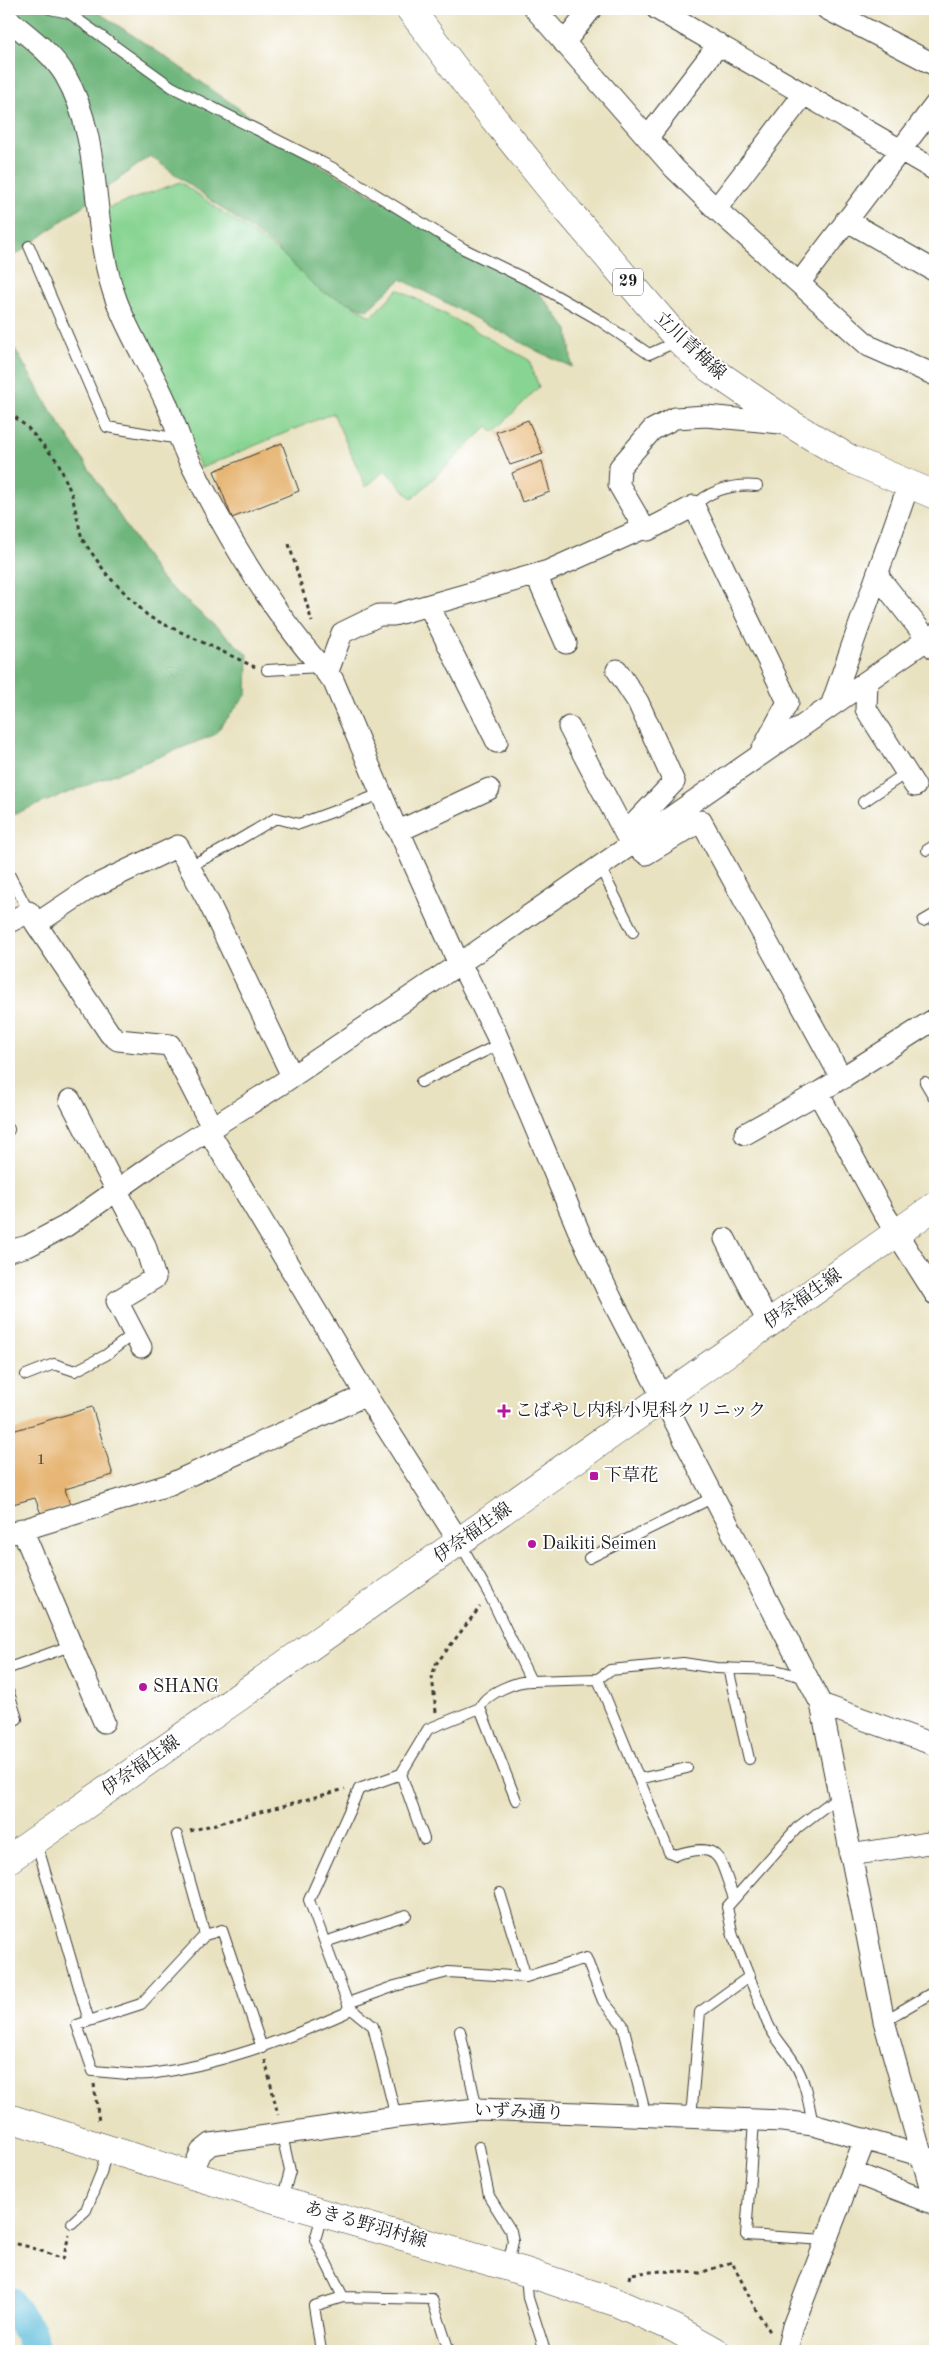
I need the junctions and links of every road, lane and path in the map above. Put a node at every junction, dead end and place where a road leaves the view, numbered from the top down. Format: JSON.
{"nodes":[{"id":1,"x":50,"y":9,"type":"edge"},
{"id":2,"x":410,"y":9,"type":"edge"},
{"id":3,"x":535,"y":9,"type":"edge"},
{"id":4,"x":591,"y":9,"type":"edge"},
{"id":5,"x":658,"y":9,"type":"edge"},
{"id":6,"x":827,"y":9,"type":"edge"},
{"id":7,"x":9,"y":20,"type":"edge"},
{"id":8,"x":564,"y":42,"type":"junction"},
{"id":9,"x":719,"y":44,"type":"junction"},
{"id":10,"x":935,"y":64,"type":"edge"},
{"id":11,"x":804,"y":94,"type":"junction"},
{"id":12,"x":935,"y":105,"type":"edge"},
{"id":13,"x":648,"y":137,"type":"junction"},
{"id":14,"x":901,"y":150,"type":"junction"},
{"id":15,"x":935,"y":170,"type":"edge"},
{"id":16,"x":716,"y":209,"type":"junction"},
{"id":17,"x":846,"y":220,"type":"junction"},
{"id":18,"x":29,"y":246,"type":"dead end"},
{"id":19,"x":935,"y":271,"type":"edge"},
{"id":20,"x":800,"y":282,"type":"junction"},
{"id":21,"x":679,"y":340,"type":"junction"},
{"id":22,"x":935,"y":375,"type":"edge"},
{"id":23,"x":9,"y":412,"type":"edge"},
{"id":24,"x":791,"y":424,"type":"junction"},
{"id":25,"x":180,"y":439,"type":"junction"},
{"id":26,"x":909,"y":484,"type":"junction"},
{"id":27,"x":757,"y":486,"type":"dead end"},
{"id":28,"x":935,"y":495,"type":"edge"},
{"id":29,"x":694,"y":506,"type":"junction"},
{"id":30,"x":644,"y":528,"type":"junction"},
{"id":31,"x":289,"y":544,"type":"dead end"},
{"id":32,"x":536,"y":574,"type":"junction"},
{"id":33,"x":878,"y":575,"type":"junction"},
{"id":34,"x":428,"y":606,"type":"junction"},
{"id":35,"x":314,"y":630,"type":"dead end"},
{"id":36,"x":932,"y":640,"type":"edge"},
{"id":37,"x":566,"y":643,"type":"dead end"},
{"id":38,"x":267,"y":670,"type":"joint"},
{"id":39,"x":617,"y":670,"type":"dead end"},
{"id":40,"x":324,"y":671,"type":"junction"},
{"id":41,"x":867,"y":681,"type":"junction"},
{"id":42,"x":832,"y":706,"type":"junction"},
{"id":43,"x":569,"y":727,"type":"dead end"},
{"id":44,"x":497,"y":742,"type":"dead end"},
{"id":45,"x":758,"y":758,"type":"junction"},
{"id":46,"x":911,"y":779,"type":"joint"},
{"id":47,"x":490,"y":789,"type":"dead end"},
{"id":48,"x":381,"y":794,"type":"junction"},
{"id":49,"x":862,"y":802,"type":"dead end"},
{"id":50,"x":399,"y":831,"type":"junction"},
{"id":51,"x":634,"y":844,"type":"junction"},
{"id":52,"x":189,"y":866,"type":"junction"},
{"id":53,"x":600,"y":867,"type":"junction"},
{"id":54,"x":9,"y":874,"type":"edge"},
{"id":55,"x":935,"y":914,"type":"edge"},
{"id":56,"x":33,"y":918,"type":"junction"},
{"id":57,"x":923,"y":921,"type":"dead end"},
{"id":58,"x":9,"y":922,"type":"edge"},
{"id":59,"x":633,"y":932,"type":"dead end"},
{"id":60,"x":459,"y":964,"type":"junction"},
{"id":61,"x":935,"y":1019,"type":"edge"},
{"id":62,"x":500,"y":1044,"type":"junction"},
{"id":63,"x":292,"y":1076,"type":"junction"},
{"id":64,"x":842,"y":1078,"type":"junction"},
{"id":65,"x":421,"y":1082,"type":"dead end"},
{"id":66,"x":925,"y":1082,"type":"dead end"},
{"id":67,"x":818,"y":1093,"type":"junction"},
{"id":68,"x":935,"y":1099,"type":"edge"},
{"id":69,"x":70,"y":1100,"type":"dead end"},
{"id":70,"x":210,"y":1129,"type":"junction"},
{"id":71,"x":745,"y":1134,"type":"dead end"},
{"id":72,"x":117,"y":1192,"type":"junction"},
{"id":73,"x":935,"y":1206,"type":"edge"},
{"id":74,"x":897,"y":1233,"type":"junction"},
{"id":75,"x":725,"y":1240,"type":"dead end"},
{"id":76,"x":9,"y":1251,"type":"edge"},
{"id":77,"x":935,"y":1294,"type":"edge"},
{"id":78,"x":769,"y":1324,"type":"junction"},
{"id":79,"x":137,"y":1340,"type":"joint"},
{"id":80,"x":26,"y":1375,"type":"dead end"},
{"id":81,"x":366,"y":1395,"type":"junction"},
{"id":82,"x":662,"y":1398,"type":"junction"},
{"id":83,"x":714,"y":1497,"type":"junction"},
{"id":84,"x":15,"y":1531,"type":"edge"},
{"id":85,"x":460,"y":1542,"type":"junction"},
{"id":86,"x":589,"y":1558,"type":"dead end"},
{"id":87,"x":490,"y":1594,"type":"junction"},
{"id":88,"x":70,"y":1646,"type":"junction"},
{"id":89,"x":9,"y":1668,"type":"edge"},
{"id":90,"x":728,"y":1668,"type":"junction"},
{"id":91,"x":808,"y":1678,"type":"junction"},
{"id":92,"x":598,"y":1679,"type":"junction"},
{"id":93,"x":531,"y":1681,"type":"junction"},
{"id":94,"x":9,"y":1693,"type":"edge"},
{"id":95,"x":821,"y":1704,"type":"junction"},
{"id":96,"x":480,"y":1708,"type":"junction"},
{"id":97,"x":17,"y":1719,"type":"dead end"},
{"id":98,"x":104,"y":1722,"type":"dead end"},
{"id":99,"x":437,"y":1725,"type":"junction"},
{"id":100,"x":935,"y":1745,"type":"edge"},
{"id":101,"x":748,"y":1759,"type":"dead end"},
{"id":102,"x":687,"y":1768,"type":"dead end"},
{"id":103,"x":401,"y":1774,"type":"junction"},
{"id":104,"x":639,"y":1779,"type":"junction"},
{"id":105,"x":359,"y":1789,"type":"junction"},
{"id":106,"x":840,"y":1795,"type":"junction"},
{"id":107,"x":516,"y":1800,"type":"dead end"},
{"id":108,"x":177,"y":1835,"type":"joint"},
{"id":109,"x":424,"y":1839,"type":"dead end"},
{"id":110,"x":36,"y":1840,"type":"junction"},
{"id":111,"x":935,"y":1842,"type":"edge"},
{"id":112,"x":850,"y":1855,"type":"junction"},
{"id":113,"x":9,"y":1859,"type":"edge"},
{"id":114,"x":500,"y":1894,"type":"dead end"},
{"id":115,"x":734,"y":1898,"type":"junction"},
{"id":116,"x":406,"y":1915,"type":"dead end"},
{"id":117,"x":204,"y":1935,"type":"junction"},
{"id":118,"x":325,"y":1942,"type":"junction"},
{"id":119,"x":526,"y":1976,"type":"junction"},
{"id":120,"x":750,"y":1976,"type":"junction"},
{"id":121,"x":935,"y":1991,"type":"edge"},
{"id":122,"x":348,"y":2005,"type":"junction"},
{"id":123,"x":89,"y":2021,"type":"junction"},
{"id":124,"x":884,"y":2021,"type":"junction"},
{"id":125,"x":460,"y":2031,"type":"dead end"},
{"id":126,"x":262,"y":2048,"type":"junction"},
{"id":127,"x":93,"y":2075,"type":"junction"},
{"id":128,"x":477,"y":2109,"type":"junction"},
{"id":129,"x":646,"y":2116,"type":"junction"},
{"id":130,"x":396,"y":2117,"type":"junction"},
{"id":131,"x":9,"y":2118,"type":"edge"},
{"id":132,"x":691,"y":2118,"type":"junction"},
{"id":133,"x":754,"y":2121,"type":"junction"},
{"id":134,"x":813,"y":2125,"type":"junction"},
{"id":135,"x":282,"y":2135,"type":"junction"},
{"id":136,"x":103,"y":2137,"type":"junction"},
{"id":137,"x":864,"y":2139,"type":"junction"},
{"id":138,"x":478,"y":2147,"type":"dead end"},
{"id":139,"x":928,"y":2157,"type":"edge"},
{"id":140,"x":852,"y":2172,"type":"junction"},
{"id":141,"x":191,"y":2175,"type":"junction"},
{"id":142,"x":282,"y":2201,"type":"junction"},
{"id":143,"x":935,"y":2204,"type":"edge"},
{"id":144,"x":323,"y":2212,"type":"junction"},
{"id":145,"x":72,"y":2223,"type":"joint"},
{"id":146,"x":826,"y":2240,"type":"junction"},
{"id":147,"x":9,"y":2242,"type":"edge"},
{"id":148,"x":517,"y":2270,"type":"junction"},
{"id":149,"x":629,"y":2279,"type":"dead end"},
{"id":150,"x":343,"y":2297,"type":"junction"},
{"id":151,"x":780,"y":2344,"type":"edge"},
{"id":152,"x":321,"y":2351,"type":"edge"},
{"id":153,"x":449,"y":2351,"type":"edge"},
{"id":154,"x":544,"y":2351,"type":"edge"},
{"id":155,"x":715,"y":2351,"type":"edge"}],
"edges":[{"from":1,"to":21,"type":"lane"},
{"from":2,"to":21,"type":"main road","name":"立川青梅線","number":"29"},
{"from":3,"to":8,"type":"street"},
{"from":4,"to":8,"type":"street"},
{"from":5,"to":9,"type":"street"},
{"from":6,"to":10,"type":"street"},
{"from":7,"to":25,"type":"street"},
{"from":8,"to":13,"type":"street"},
{"from":9,"to":11,"type":"street"},
{"from":9,"to":13,"type":"street"},
{"from":11,"to":14,"type":"street"},
{"from":11,"to":16,"type":"street"},
{"from":12,"to":14,"type":"street"},
{"from":13,"to":16,"type":"street"},
{"from":14,"to":15,"type":"street"},
{"from":14,"to":17,"type":"street"},
{"from":16,"to":20,"type":"street"},
{"from":17,"to":19,"type":"street"},
{"from":17,"to":20,"type":"street"},
{"from":18,"to":25,"type":"lane"},
{"from":20,"to":22,"type":"street"},
{"from":21,"to":24,"type":"main road","name":"立川青梅線","number":"29"},
{"from":23,"to":38,"type":"path"},
{"from":24,"to":26,"type":"main road","name":"立川青梅線","number":"29"},
{"from":24,"to":30,"type":"street"},
{"from":25,"to":40,"type":"street"},
{"from":26,"to":28,"type":"main road","name":"立川青梅線","number":"29"},
{"from":26,"to":33,"type":"street"},
{"from":27,"to":29,"type":"lane"},
{"from":29,"to":30,"type":"street"},
{"from":29,"to":45,"type":"street"},
{"from":30,"to":32,"type":"street"},
{"from":31,"to":35,"type":"path"},
{"from":32,"to":34,"type":"street"},
{"from":32,"to":37,"type":"street"},
{"from":33,"to":36,"type":"street"},
{"from":33,"to":42,"type":"street"},
{"from":34,"to":40,"type":"street"},
{"from":34,"to":44,"type":"street"},
{"from":36,"to":41,"type":"street"},
{"from":38,"to":40,"type":"lane"},
{"from":39,"to":51,"type":"street"},
{"from":40,"to":48,"type":"street"},
{"from":41,"to":42,"type":"street"},
{"from":41,"to":46,"type":"street"},
{"from":42,"to":45,"type":"street"},
{"from":43,"to":51,"type":"street"},
{"from":45,"to":51,"type":"street"},
{"from":46,"to":49,"type":"lane"},
{"from":47,"to":50,"type":"street"},
{"from":48,"to":50,"type":"street"},
{"from":48,"to":52,"type":"lane"},
{"from":50,"to":60,"type":"street"},
{"from":51,"to":53,"type":"street"},
{"from":51,"to":64,"type":"street"},
{"from":52,"to":56,"type":"street"},
{"from":52,"to":63,"type":"street"},
{"from":53,"to":59,"type":"lane"},
{"from":53,"to":60,"type":"street"},
{"from":54,"to":56,"type":"lane"},
{"from":55,"to":57,"type":"lane"},
{"from":56,"to":58,"type":"street"},
{"from":56,"to":70,"type":"street"},
{"from":60,"to":62,"type":"street"},
{"from":60,"to":63,"type":"street"},
{"from":61,"to":64,"type":"street"},
{"from":62,"to":65,"type":"lane"},
{"from":62,"to":82,"type":"street"},
{"from":63,"to":70,"type":"street"},
{"from":64,"to":67,"type":"street"},
{"from":66,"to":68,"type":"lane"},
{"from":67,"to":71,"type":"street"},
{"from":67,"to":74,"type":"street"},
{"from":69,"to":72,"type":"street"},
{"from":70,"to":72,"type":"street"},
{"from":70,"to":81,"type":"street"},
{"from":72,"to":76,"type":"street"},
{"from":72,"to":79,"type":"street"},
{"from":73,"to":74,"type":"main road","name":"伊奈福生線"},
{"from":74,"to":77,"type":"street"},
{"from":74,"to":78,"type":"main road","name":"伊奈福生線"},
{"from":75,"to":78,"type":"street"},
{"from":78,"to":82,"type":"main road","name":"伊奈福生線"},
{"from":79,"to":80,"type":"lane"},
{"from":81,"to":84,"type":"street"},
{"from":81,"to":85,"type":"street"},
{"from":82,"to":83,"type":"street"},
{"from":82,"to":85,"type":"main road","name":"伊奈福生線"},
{"from":83,"to":86,"type":"lane"},
{"from":83,"to":91,"type":"street"},
{"from":84,"to":88,"type":"street"},
{"from":85,"to":87,"type":"lane"},
{"from":85,"to":110,"type":"main road","name":"伊奈福生線"},
{"from":87,"to":93,"type":"lane"},
{"from":87,"to":99,"type":"path"},
{"from":88,"to":89,"type":"lane"},
{"from":88,"to":98,"type":"street"},
{"from":90,"to":91,"type":"lane"},
{"from":90,"to":92,"type":"lane"},
{"from":90,"to":101,"type":"lane"},
{"from":91,"to":95,"type":"street"},
{"from":92,"to":93,"type":"lane"},
{"from":92,"to":104,"type":"lane"},
{"from":93,"to":96,"type":"lane"},
{"from":94,"to":97,"type":"lane"},
{"from":95,"to":100,"type":"street"},
{"from":95,"to":106,"type":"street"},
{"from":96,"to":99,"type":"lane"},
{"from":96,"to":107,"type":"lane"},
{"from":99,"to":103,"type":"lane"},
{"from":102,"to":104,"type":"lane"},
{"from":103,"to":105,"type":"lane"},
{"from":103,"to":109,"type":"lane"},
{"from":104,"to":115,"type":"lane"},
{"from":105,"to":108,"type":"path"},
{"from":105,"to":118,"type":"lane"},
{"from":106,"to":112,"type":"street"},
{"from":106,"to":115,"type":"lane"},
{"from":108,"to":117,"type":"lane"},
{"from":110,"to":113,"type":"main road","name":"伊奈福生線"},
{"from":110,"to":123,"type":"lane"},
{"from":111,"to":112,"type":"street"},
{"from":112,"to":124,"type":"street"},
{"from":114,"to":119,"type":"lane"},
{"from":115,"to":120,"type":"lane"},
{"from":116,"to":118,"type":"lane"},
{"from":117,"to":123,"type":"lane"},
{"from":117,"to":126,"type":"lane"},
{"from":118,"to":122,"type":"lane"},
{"from":119,"to":122,"type":"lane"},
{"from":119,"to":129,"type":"lane"},
{"from":120,"to":132,"type":"lane"},
{"from":120,"to":134,"type":"lane"},
{"from":121,"to":124,"type":"lane"},
{"from":122,"to":126,"type":"lane"},
{"from":122,"to":130,"type":"lane"},
{"from":123,"to":127,"type":"lane"},
{"from":124,"to":139,"type":"street"},
{"from":125,"to":128,"type":"lane"},
{"from":126,"to":127,"type":"lane"},
{"from":126,"to":135,"type":"path"},
{"from":127,"to":136,"type":"path"},
{"from":128,"to":129,"type":"street","name":"いずみ通り"},
{"from":128,"to":130,"type":"street","name":"いずみ通り"},
{"from":129,"to":132,"type":"street","name":"いずみ通り"},
{"from":130,"to":135,"type":"street","name":"いずみ通り"},
{"from":131,"to":136,"type":"main road","name":"あきる野羽村線"},
{"from":132,"to":133,"type":"street","name":"いずみ通り"},
{"from":133,"to":134,"type":"street","name":"いずみ通り"},
{"from":133,"to":146,"type":"lane"},
{"from":134,"to":137,"type":"street","name":"いずみ通り"},
{"from":135,"to":141,"type":"street","name":"いずみ通り"},
{"from":135,"to":142,"type":"lane"},
{"from":136,"to":141,"type":"main road","name":"あきる野羽村線"},
{"from":136,"to":145,"type":"lane"},
{"from":137,"to":139,"type":"street","name":"いずみ通り"},
{"from":137,"to":140,"type":"street"},
{"from":138,"to":148,"type":"lane"},
{"from":139,"to":143,"type":"street"},
{"from":140,"to":143,"type":"street"},
{"from":140,"to":146,"type":"street"},
{"from":141,"to":142,"type":"main road","name":"あきる野羽村線"},
{"from":142,"to":144,"type":"main road","name":"あきる野羽村線"},
{"from":144,"to":148,"type":"main road","name":"あきる野羽村線"},
{"from":144,"to":150,"type":"lane"},
{"from":145,"to":147,"type":"path"},
{"from":146,"to":151,"type":"street"},
{"from":148,"to":154,"type":"lane"},
{"from":148,"to":155,"type":"main road","name":"あきる野羽村線"},
{"from":149,"to":151,"type":"path"},
{"from":150,"to":152,"type":"lane"},
{"from":150,"to":153,"type":"lane"}]}
